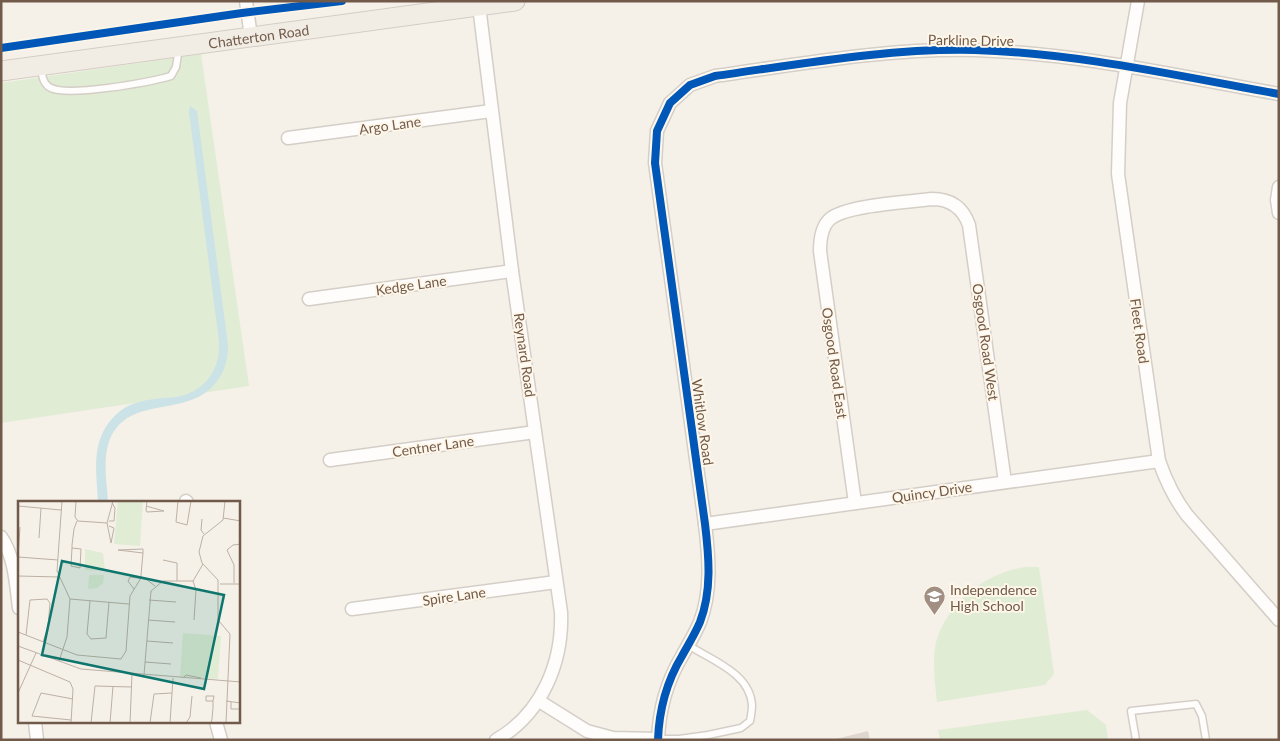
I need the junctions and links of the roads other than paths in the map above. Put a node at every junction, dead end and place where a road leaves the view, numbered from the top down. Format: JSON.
{"nodes":[{"id":1,"x":246,"y":1,"type":"edge"},
{"id":2,"x":515,"y":1,"type":"edge"},
{"id":3,"x":1138,"y":1,"type":"edge"},
{"id":4,"x":478,"y":6,"type":"junction"},
{"id":5,"x":251,"y":37,"type":"junction"},
{"id":6,"x":180,"y":47,"type":"junction"},
{"id":7,"x":41,"y":66,"type":"junction"},
{"id":8,"x":1126,"y":67,"type":"junction"},
{"id":9,"x":1,"y":71,"type":"edge"},
{"id":10,"x":1279,"y":94,"type":"edge"},
{"id":11,"x":670,"y":103,"type":"joint"},
{"id":12,"x":491,"y":111,"type":"junction"},
{"id":13,"x":288,"y":138,"type":"dead end"},
{"id":14,"x":1279,"y":187,"type":"edge"},
{"id":15,"x":1279,"y":213,"type":"edge"},
{"id":16,"x":826,"y":224,"type":"joint"},
{"id":17,"x":512,"y":271,"type":"junction"},
{"id":18,"x":309,"y":299,"type":"dead end"},
{"id":19,"x":535,"y":432,"type":"junction"},
{"id":20,"x":330,"y":460,"type":"dead end"},
{"id":21,"x":1159,"y":461,"type":"junction"},
{"id":22,"x":1005,"y":482,"type":"junction"},
{"id":23,"x":855,"y":503,"type":"junction"},
{"id":24,"x":705,"y":524,"type":"junction"},
{"id":25,"x":1,"y":537,"type":"edge"},
{"id":26,"x":556,"y":582,"type":"junction"},
{"id":27,"x":18,"y":602,"type":"edge"},
{"id":28,"x":352,"y":609,"type":"dead end"},
{"id":29,"x":1277,"y":615,"type":"edge"},
{"id":30,"x":688,"y":645,"type":"junction"},
{"id":31,"x":539,"y":701,"type":"junction"},
{"id":32,"x":35,"y":724,"type":"edge"},
{"id":33,"x":217,"y":724,"type":"edge"},
{"id":34,"x":658,"y":739,"type":"edge"},
{"id":35,"x":37,"y":740,"type":"edge"},
{"id":36,"x":221,"y":740,"type":"edge"},
{"id":37,"x":496,"y":740,"type":"edge"},
{"id":38,"x":1136,"y":740,"type":"edge"},
{"id":39,"x":1206,"y":740,"type":"edge"}],
"edges":[{"from":1,"to":5,"type":"street"},
{"from":2,"to":4,"type":"main road","name":"Chatterton Road"},
{"from":3,"to":8,"type":"street","name":"Fleet Road"},
{"from":4,"to":5,"type":"main road","name":"Chatterton Road"},
{"from":4,"to":12,"type":"street","name":"Reynard Road"},
{"from":5,"to":6,"type":"main road","name":"Chatterton Road"},
{"from":6,"to":7,"type":"main road","name":"Chatterton Road"},
{"from":6,"to":7,"type":"lane"},
{"from":7,"to":9,"type":"main road","name":"Chatterton Road"},
{"from":8,"to":10,"type":"street","name":"Parkline Drive"},
{"from":8,"to":11,"type":"street","name":"Parkline Drive"},
{"from":8,"to":21,"type":"street","name":"Fleet Road"},
{"from":11,"to":24,"type":"street","name":"Whitlow Road"},
{"from":12,"to":13,"type":"street","name":"Argo Lane"},
{"from":12,"to":17,"type":"street","name":"Reynard Road"},
{"from":14,"to":15,"type":"street"},
{"from":16,"to":22,"type":"street","name":"Osgood Road West"},
{"from":16,"to":23,"type":"street","name":"Osgood Road East"},
{"from":17,"to":18,"type":"street","name":"Kedge Lane"},
{"from":17,"to":19,"type":"street","name":"Reynard Road"},
{"from":19,"to":20,"type":"street","name":"Centner Lane"},
{"from":19,"to":26,"type":"street","name":"Reynard Road"},
{"from":21,"to":22,"type":"street","name":"Quincy Drive"},
{"from":21,"to":29,"type":"street","name":"Fleet Road"},
{"from":22,"to":23,"type":"street","name":"Quincy Drive"},
{"from":23,"to":24,"type":"street","name":"Quincy Drive"},
{"from":24,"to":30,"type":"street","name":"Whitlow Road"},
{"from":25,"to":27,"type":"street"},
{"from":26,"to":28,"type":"street","name":"Spire Lane"},
{"from":26,"to":31,"type":"street","name":"Reynard Road"},
{"from":30,"to":34,"type":"street","name":"Whitlow Road"},
{"from":30,"to":34,"type":"lane"},
{"from":31,"to":34,"type":"street"},
{"from":31,"to":37,"type":"street","name":"Reynard Road"},
{"from":32,"to":35,"type":"street"},
{"from":33,"to":36,"type":"street"},
{"from":38,"to":39,"type":"lane"}]}
